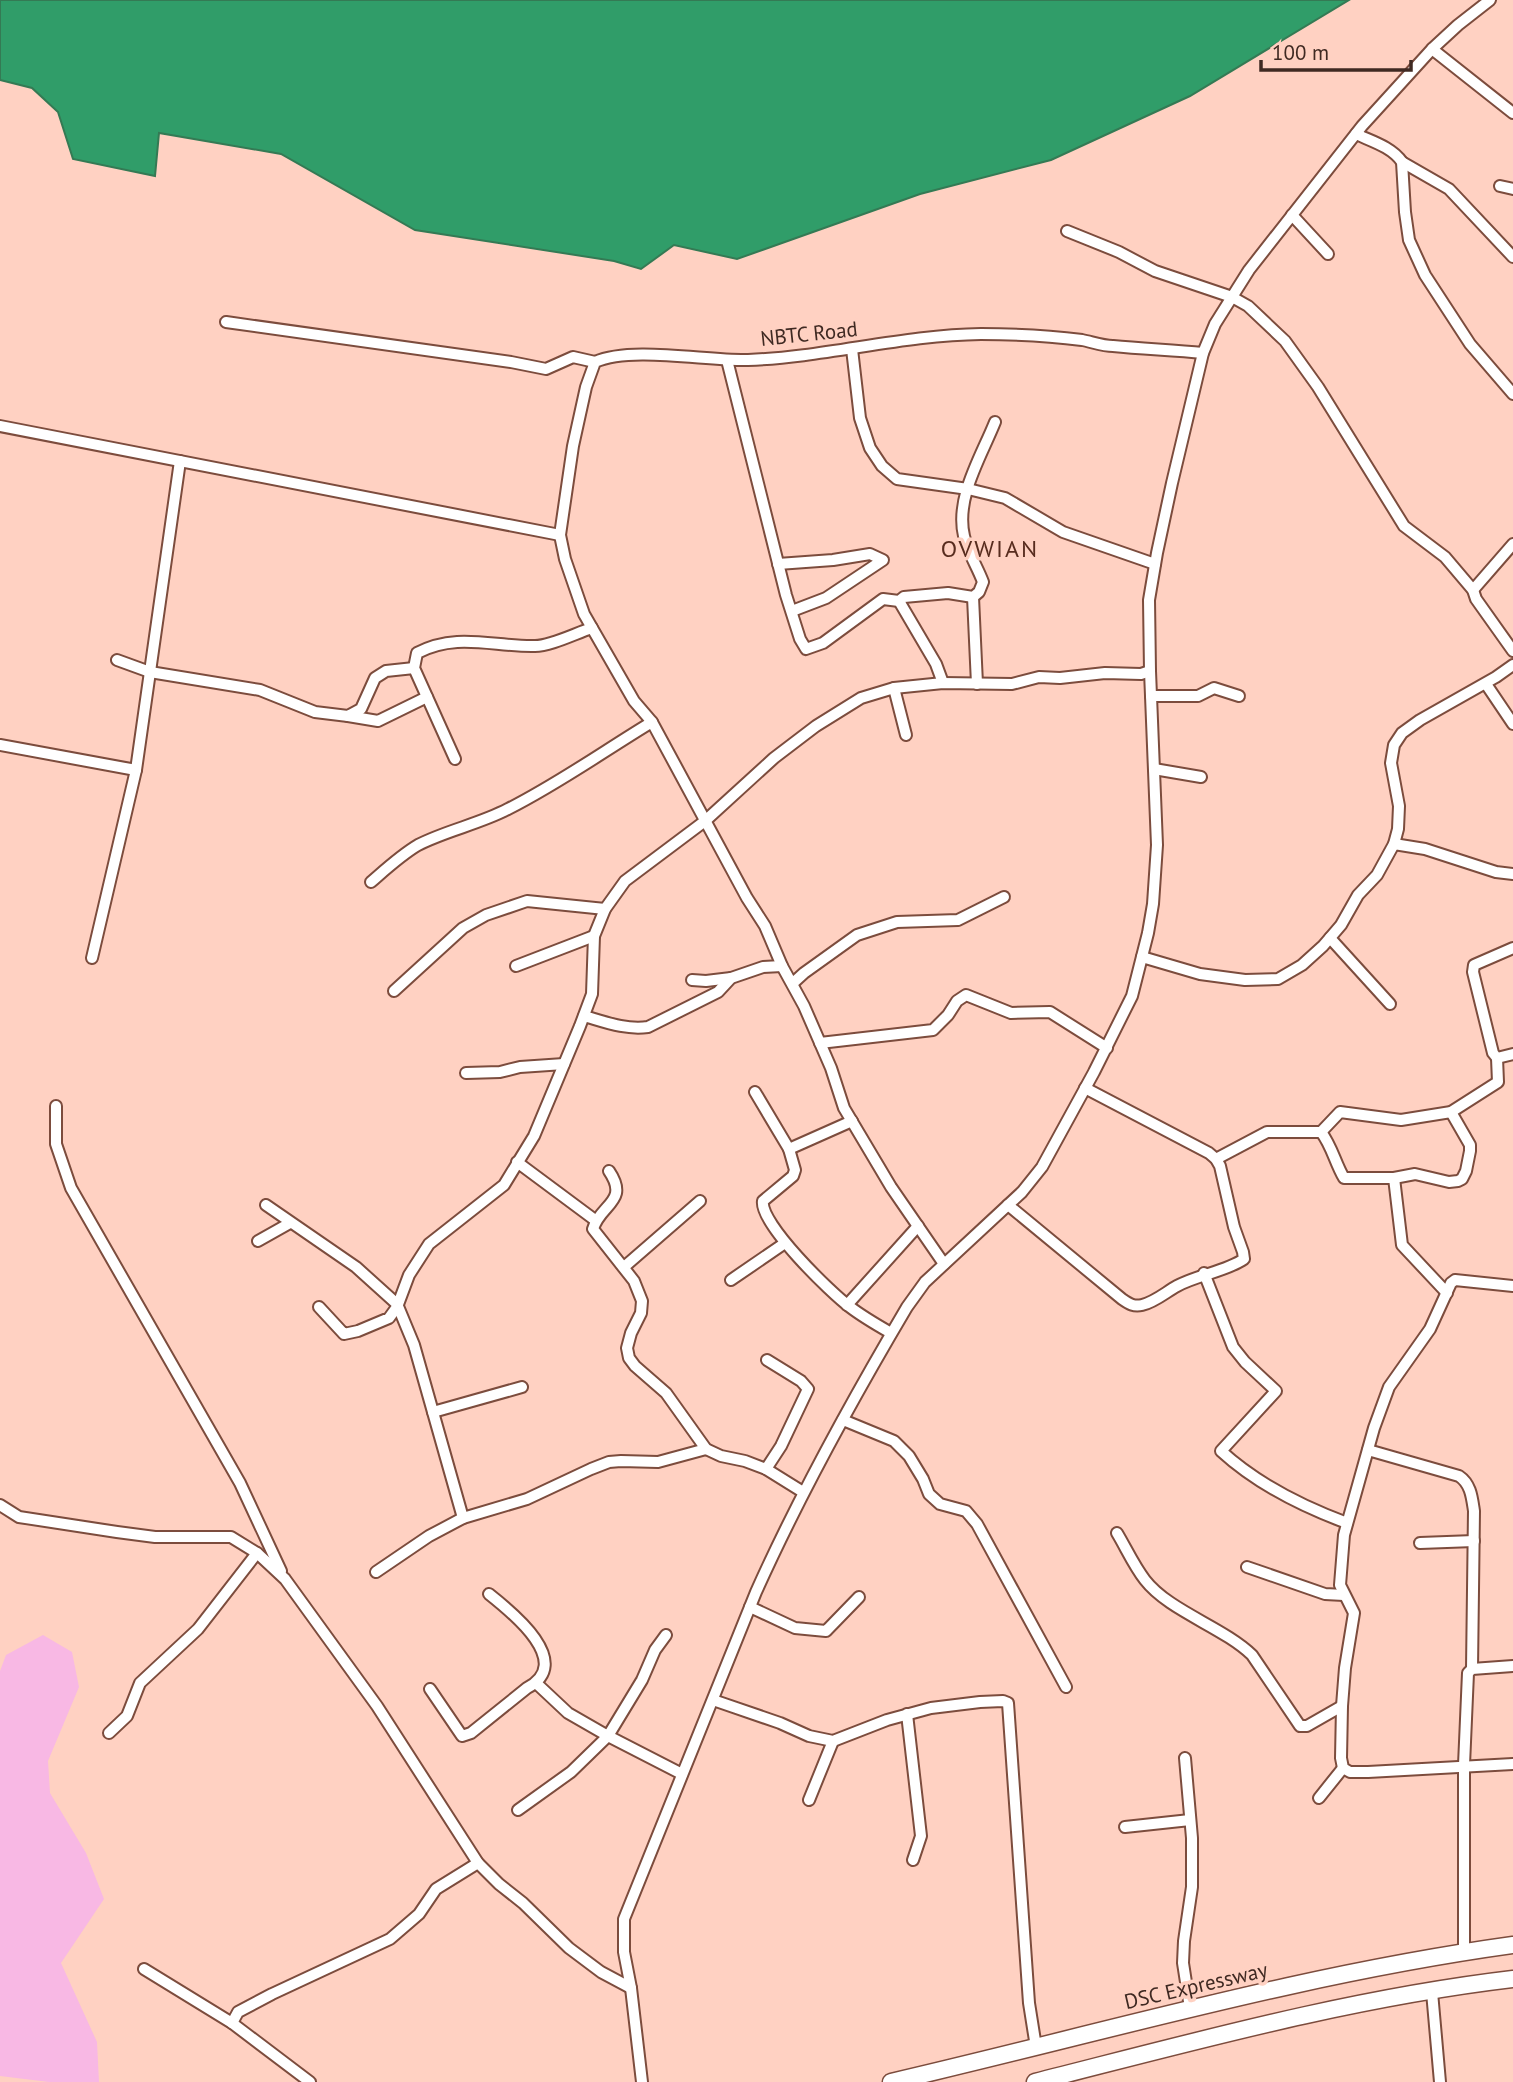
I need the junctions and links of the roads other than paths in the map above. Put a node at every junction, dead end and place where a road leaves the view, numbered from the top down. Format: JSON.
{"nodes":[{"id":1,"x":1490,"y":0,"type":"edge"},
{"id":2,"x":1432,"y":49,"type":"junction"},
{"id":3,"x":1513,"y":113,"type":"edge"},
{"id":4,"x":1356,"y":134,"type":"junction"},
{"id":5,"x":1402,"y":162,"type":"junction"},
{"id":6,"x":1500,"y":186,"type":"dead end"},
{"id":7,"x":1513,"y":189,"type":"edge"},
{"id":8,"x":1292,"y":215,"type":"junction"},
{"id":9,"x":1067,"y":231,"type":"dead end"},
{"id":10,"x":1328,"y":254,"type":"dead end"},
{"id":11,"x":1513,"y":257,"type":"edge"},
{"id":12,"x":1232,"y":297,"type":"junction"},
{"id":13,"x":226,"y":322,"type":"dead end"},
{"id":14,"x":852,"y":349,"type":"junction"},
{"id":15,"x":1203,"y":353,"type":"junction"},
{"id":16,"x":727,"y":360,"type":"junction"},
{"id":17,"x":595,"y":362,"type":"junction"},
{"id":18,"x":1513,"y":394,"type":"edge"},
{"id":19,"x":995,"y":422,"type":"dead end"},
{"id":20,"x":0,"y":426,"type":"edge"},
{"id":21,"x":180,"y":461,"type":"junction"},
{"id":22,"x":968,"y":489,"type":"junction"},
{"id":23,"x":560,"y":535,"type":"junction"},
{"id":24,"x":1513,"y":544,"type":"edge"},
{"id":25,"x":778,"y":564,"type":"junction"},
{"id":26,"x":1155,"y":564,"type":"junction"},
{"id":27,"x":1473,"y":590,"type":"junction"},
{"id":28,"x":973,"y":597,"type":"junction"},
{"id":29,"x":899,"y":601,"type":"junction"},
{"id":30,"x":792,"y":611,"type":"junction"},
{"id":31,"x":592,"y":628,"type":"junction"},
{"id":32,"x":1513,"y":651,"type":"edge"},
{"id":33,"x":117,"y":660,"type":"dead end"},
{"id":34,"x":1513,"y":665,"type":"edge"},
{"id":35,"x":414,"y":668,"type":"junction"},
{"id":36,"x":1150,"y":671,"type":"junction"},
{"id":37,"x":150,"y":672,"type":"junction"},
{"id":38,"x":943,"y":683,"type":"junction"},
{"id":39,"x":977,"y":684,"type":"junction"},
{"id":40,"x":1486,"y":684,"type":"junction"},
{"id":41,"x":894,"y":688,"type":"junction"},
{"id":42,"x":1151,"y":696,"type":"junction"},
{"id":43,"x":1239,"y":696,"type":"dead end"},
{"id":44,"x":426,"y":697,"type":"junction"},
{"id":45,"x":348,"y":716,"type":"junction"},
{"id":46,"x":652,"y":722,"type":"junction"},
{"id":47,"x":1513,"y":723,"type":"edge"},
{"id":48,"x":906,"y":735,"type":"dead end"},
{"id":49,"x":0,"y":745,"type":"edge"},
{"id":50,"x":455,"y":759,"type":"dead end"},
{"id":51,"x":1154,"y":769,"type":"junction"},
{"id":52,"x":136,"y":770,"type":"junction"},
{"id":53,"x":1201,"y":777,"type":"dead end"},
{"id":54,"x":705,"y":821,"type":"junction"},
{"id":55,"x":1394,"y":844,"type":"junction"},
{"id":56,"x":1513,"y":874,"type":"edge"},
{"id":57,"x":371,"y":881,"type":"dead end"},
{"id":58,"x":1004,"y":897,"type":"dead end"},
{"id":59,"x":605,"y":909,"type":"junction"},
{"id":60,"x":594,"y":936,"type":"junction"},
{"id":61,"x":1331,"y":937,"type":"junction"},
{"id":62,"x":1513,"y":948,"type":"edge"},
{"id":63,"x":1142,"y":957,"type":"junction"},
{"id":64,"x":92,"y":958,"type":"dead end"},
{"id":65,"x":516,"y":966,"type":"dead end"},
{"id":66,"x":782,"y":966,"type":"junction"},
{"id":67,"x":731,"y":978,"type":"junction"},
{"id":68,"x":692,"y":980,"type":"dead end"},
{"id":69,"x":793,"y":984,"type":"junction"},
{"id":70,"x":394,"y":991,"type":"dead end"},
{"id":71,"x":1390,"y":1004,"type":"dead end"},
{"id":72,"x":584,"y":1016,"type":"junction"},
{"id":73,"x":820,"y":1043,"type":"junction"},
{"id":74,"x":1107,"y":1048,"type":"junction"},
{"id":75,"x":1513,"y":1055,"type":"edge"},
{"id":76,"x":1497,"y":1058,"type":"junction"},
{"id":77,"x":564,"y":1064,"type":"junction"},
{"id":78,"x":466,"y":1073,"type":"dead end"},
{"id":79,"x":1086,"y":1088,"type":"junction"},
{"id":80,"x":755,"y":1092,"type":"dead end"},
{"id":81,"x":56,"y":1106,"type":"dead end"},
{"id":82,"x":1451,"y":1112,"type":"junction"},
{"id":83,"x":852,"y":1121,"type":"junction"},
{"id":84,"x":1321,"y":1132,"type":"junction"},
{"id":85,"x":789,"y":1149,"type":"junction"},
{"id":86,"x":1216,"y":1159,"type":"junction"},
{"id":87,"x":517,"y":1162,"type":"junction"},
{"id":88,"x":609,"y":1171,"type":"dead end"},
{"id":89,"x":1394,"y":1178,"type":"junction"},
{"id":90,"x":700,"y":1201,"type":"dead end"},
{"id":91,"x":267,"y":1205,"type":"dead end"},
{"id":92,"x":1008,"y":1205,"type":"junction"},
{"id":93,"x":595,"y":1220,"type":"junction"},
{"id":94,"x":290,"y":1223,"type":"junction"},
{"id":95,"x":918,"y":1226,"type":"junction"},
{"id":96,"x":258,"y":1241,"type":"dead end"},
{"id":97,"x":785,"y":1243,"type":"junction"},
{"id":98,"x":944,"y":1264,"type":"junction"},
{"id":99,"x":624,"y":1267,"type":"junction"},
{"id":100,"x":1204,"y":1273,"type":"junction"},
{"id":101,"x":731,"y":1280,"type":"dead end"},
{"id":102,"x":1513,"y":1286,"type":"edge"},
{"id":103,"x":1447,"y":1293,"type":"junction"},
{"id":104,"x":397,"y":1304,"type":"junction"},
{"id":105,"x":847,"y":1305,"type":"junction"},
{"id":106,"x":319,"y":1307,"type":"dead end"},
{"id":107,"x":891,"y":1333,"type":"junction"},
{"id":108,"x":767,"y":1360,"type":"dead end"},
{"id":109,"x":522,"y":1387,"type":"dead end"},
{"id":110,"x":433,"y":1412,"type":"junction"},
{"id":111,"x":843,"y":1420,"type":"junction"},
{"id":112,"x":706,"y":1449,"type":"junction"},
{"id":113,"x":1368,"y":1450,"type":"junction"},
{"id":114,"x":766,"y":1469,"type":"junction"},
{"id":115,"x":803,"y":1492,"type":"junction"},
{"id":116,"x":0,"y":1505,"type":"edge"},
{"id":117,"x":463,"y":1518,"type":"junction"},
{"id":118,"x":1347,"y":1523,"type":"junction"},
{"id":119,"x":1117,"y":1533,"type":"dead end"},
{"id":120,"x":1474,"y":1541,"type":"junction"},
{"id":121,"x":1420,"y":1543,"type":"dead end"},
{"id":122,"x":257,"y":1553,"type":"junction"},
{"id":123,"x":1247,"y":1567,"type":"dead end"},
{"id":124,"x":376,"y":1572,"type":"dead end"},
{"id":125,"x":285,"y":1579,"type":"junction"},
{"id":126,"x":489,"y":1594,"type":"dead end"},
{"id":127,"x":1344,"y":1595,"type":"junction"},
{"id":128,"x":859,"y":1597,"type":"dead end"},
{"id":129,"x":750,"y":1607,"type":"junction"},
{"id":130,"x":666,"y":1635,"type":"dead end"},
{"id":131,"x":1513,"y":1666,"type":"edge"},
{"id":132,"x":1472,"y":1669,"type":"junction"},
{"id":133,"x":536,"y":1683,"type":"junction"},
{"id":134,"x":1066,"y":1687,"type":"dead end"},
{"id":135,"x":430,"y":1689,"type":"dead end"},
{"id":136,"x":713,"y":1700,"type":"junction"},
{"id":137,"x":1342,"y":1706,"type":"junction"},
{"id":138,"x":907,"y":1714,"type":"junction"},
{"id":139,"x":109,"y":1733,"type":"dead end"},
{"id":140,"x":608,"y":1736,"type":"junction"},
{"id":141,"x":833,"y":1741,"type":"junction"},
{"id":142,"x":1185,"y":1758,"type":"dead end"},
{"id":143,"x":1513,"y":1764,"type":"edge"},
{"id":144,"x":1464,"y":1765,"type":"junction"},
{"id":145,"x":1343,"y":1768,"type":"junction"},
{"id":146,"x":682,"y":1774,"type":"junction"},
{"id":147,"x":1319,"y":1798,"type":"dead end"},
{"id":148,"x":809,"y":1800,"type":"dead end"},
{"id":149,"x":518,"y":1810,"type":"dead end"},
{"id":150,"x":1190,"y":1820,"type":"junction"},
{"id":151,"x":1125,"y":1827,"type":"dead end"},
{"id":152,"x":913,"y":1860,"type":"dead end"},
{"id":153,"x":478,"y":1863,"type":"junction"},
{"id":154,"x":1513,"y":1945,"type":"edge"},
{"id":155,"x":1464,"y":1952,"type":"junction"},
{"id":156,"x":144,"y":1969,"type":"dead end"},
{"id":157,"x":1513,"y":1979,"type":"edge"},
{"id":158,"x":631,"y":1987,"type":"junction"},
{"id":159,"x":1432,"y":1992,"type":"junction"},
{"id":160,"x":1190,"y":2008,"type":"junction"},
{"id":161,"x":232,"y":2024,"type":"junction"},
{"id":162,"x":1036,"y":2047,"type":"junction"},
{"id":163,"x":310,"y":2082,"type":"edge"},
{"id":164,"x":642,"y":2082,"type":"edge"},
{"id":165,"x":891,"y":2082,"type":"edge"},
{"id":166,"x":1035,"y":2082,"type":"edge"},
{"id":167,"x":1440,"y":2082,"type":"edge"}],
"edges":[{"from":1,"to":2,"type":"street"},
{"from":2,"to":3,"type":"street"},
{"from":2,"to":4,"type":"street"},
{"from":4,"to":5,"type":"street"},
{"from":4,"to":8,"type":"street"},
{"from":5,"to":11,"type":"street"},
{"from":5,"to":18,"type":"street"},
{"from":6,"to":7,"type":"street"},
{"from":8,"to":10,"type":"street"},
{"from":8,"to":12,"type":"street"},
{"from":9,"to":12,"type":"street"},
{"from":12,"to":15,"type":"street"},
{"from":12,"to":27,"type":"street"},
{"from":13,"to":17,"type":"street","name":"NBTC Road"},
{"from":14,"to":15,"type":"street","name":"NBTC Road"},
{"from":14,"to":16,"type":"street","name":"NBTC Road"},
{"from":14,"to":22,"type":"street"},
{"from":15,"to":26,"type":"street"},
{"from":16,"to":17,"type":"street","name":"NBTC Road"},
{"from":16,"to":25,"type":"street"},
{"from":17,"to":23,"type":"street"},
{"from":19,"to":22,"type":"street"},
{"from":20,"to":21,"type":"street"},
{"from":21,"to":23,"type":"street"},
{"from":21,"to":37,"type":"street"},
{"from":22,"to":26,"type":"street"},
{"from":22,"to":28,"type":"street"},
{"from":23,"to":31,"type":"street"},
{"from":24,"to":27,"type":"street"},
{"from":25,"to":30,"type":"street"},
{"from":25,"to":30,"type":"street"},
{"from":26,"to":36,"type":"street"},
{"from":27,"to":32,"type":"street"},
{"from":28,"to":29,"type":"street"},
{"from":28,"to":39,"type":"street"},
{"from":29,"to":30,"type":"street"},
{"from":29,"to":38,"type":"street"},
{"from":31,"to":35,"type":"street"},
{"from":31,"to":46,"type":"street"},
{"from":33,"to":37,"type":"street"},
{"from":34,"to":40,"type":"street"},
{"from":35,"to":44,"type":"street"},
{"from":35,"to":45,"type":"street"},
{"from":36,"to":39,"type":"street"},
{"from":36,"to":42,"type":"street"},
{"from":37,"to":45,"type":"street"},
{"from":37,"to":52,"type":"street"},
{"from":38,"to":39,"type":"street"},
{"from":38,"to":41,"type":"street"},
{"from":40,"to":47,"type":"street"},
{"from":40,"to":55,"type":"street"},
{"from":41,"to":48,"type":"street"},
{"from":41,"to":54,"type":"street"},
{"from":42,"to":43,"type":"street"},
{"from":42,"to":51,"type":"street"},
{"from":44,"to":45,"type":"street"},
{"from":44,"to":50,"type":"street"},
{"from":46,"to":54,"type":"street"},
{"from":46,"to":57,"type":"street"},
{"from":49,"to":52,"type":"street"},
{"from":51,"to":53,"type":"street"},
{"from":51,"to":63,"type":"street"},
{"from":52,"to":64,"type":"street"},
{"from":54,"to":59,"type":"street"},
{"from":54,"to":66,"type":"street"},
{"from":55,"to":56,"type":"street"},
{"from":55,"to":61,"type":"street"},
{"from":58,"to":69,"type":"street"},
{"from":59,"to":60,"type":"street"},
{"from":59,"to":70,"type":"street"},
{"from":60,"to":65,"type":"street"},
{"from":60,"to":72,"type":"street"},
{"from":61,"to":63,"type":"street"},
{"from":61,"to":71,"type":"street"},
{"from":62,"to":76,"type":"street"},
{"from":63,"to":74,"type":"street"},
{"from":66,"to":67,"type":"street"},
{"from":66,"to":69,"type":"street"},
{"from":67,"to":68,"type":"street"},
{"from":67,"to":72,"type":"street"},
{"from":69,"to":73,"type":"street"},
{"from":72,"to":77,"type":"street"},
{"from":73,"to":74,"type":"street"},
{"from":73,"to":83,"type":"street"},
{"from":74,"to":79,"type":"street"},
{"from":75,"to":76,"type":"street"},
{"from":76,"to":82,"type":"street"},
{"from":77,"to":78,"type":"street"},
{"from":77,"to":87,"type":"street"},
{"from":79,"to":86,"type":"street"},
{"from":79,"to":92,"type":"street"},
{"from":80,"to":85,"type":"street"},
{"from":81,"to":125,"type":"street"},
{"from":82,"to":84,"type":"street"},
{"from":82,"to":89,"type":"street"},
{"from":83,"to":85,"type":"street"},
{"from":83,"to":95,"type":"street"},
{"from":84,"to":86,"type":"street"},
{"from":84,"to":89,"type":"street"},
{"from":85,"to":97,"type":"street"},
{"from":86,"to":100,"type":"street"},
{"from":87,"to":93,"type":"street"},
{"from":87,"to":104,"type":"street"},
{"from":88,"to":93,"type":"street"},
{"from":89,"to":103,"type":"street"},
{"from":90,"to":99,"type":"street"},
{"from":91,"to":94,"type":"street"},
{"from":92,"to":98,"type":"street"},
{"from":92,"to":100,"type":"street"},
{"from":93,"to":99,"type":"street"},
{"from":94,"to":96,"type":"street"},
{"from":94,"to":104,"type":"street"},
{"from":95,"to":98,"type":"street"},
{"from":95,"to":105,"type":"street"},
{"from":97,"to":101,"type":"street"},
{"from":97,"to":105,"type":"street"},
{"from":98,"to":107,"type":"street"},
{"from":99,"to":112,"type":"street"},
{"from":100,"to":118,"type":"street"},
{"from":102,"to":103,"type":"street"},
{"from":103,"to":113,"type":"street"},
{"from":104,"to":106,"type":"street"},
{"from":104,"to":110,"type":"street"},
{"from":105,"to":107,"type":"street"},
{"from":107,"to":111,"type":"street"},
{"from":108,"to":114,"type":"street"},
{"from":109,"to":110,"type":"street"},
{"from":110,"to":117,"type":"street"},
{"from":111,"to":115,"type":"street"},
{"from":111,"to":134,"type":"street"},
{"from":112,"to":114,"type":"street"},
{"from":112,"to":117,"type":"street"},
{"from":113,"to":118,"type":"street"},
{"from":113,"to":120,"type":"street"},
{"from":114,"to":115,"type":"street"},
{"from":115,"to":129,"type":"street"},
{"from":116,"to":122,"type":"street"},
{"from":117,"to":124,"type":"street"},
{"from":118,"to":127,"type":"street"},
{"from":119,"to":137,"type":"street"},
{"from":120,"to":121,"type":"street"},
{"from":120,"to":132,"type":"street"},
{"from":122,"to":125,"type":"street"},
{"from":122,"to":139,"type":"street"},
{"from":123,"to":127,"type":"street"},
{"from":125,"to":153,"type":"street"},
{"from":126,"to":133,"type":"street"},
{"from":127,"to":137,"type":"street"},
{"from":128,"to":129,"type":"street"},
{"from":129,"to":136,"type":"street"},
{"from":130,"to":140,"type":"street"},
{"from":131,"to":132,"type":"street"},
{"from":132,"to":144,"type":"street"},
{"from":133,"to":135,"type":"street"},
{"from":133,"to":140,"type":"street"},
{"from":136,"to":141,"type":"street"},
{"from":136,"to":146,"type":"street"},
{"from":137,"to":145,"type":"street"},
{"from":138,"to":141,"type":"street"},
{"from":138,"to":152,"type":"street"},
{"from":138,"to":162,"type":"street"},
{"from":140,"to":146,"type":"street"},
{"from":140,"to":149,"type":"street"},
{"from":141,"to":148,"type":"street"},
{"from":142,"to":150,"type":"street"},
{"from":143,"to":144,"type":"street"},
{"from":144,"to":145,"type":"street"},
{"from":144,"to":155,"type":"street"},
{"from":145,"to":147,"type":"street"},
{"from":146,"to":158,"type":"street"},
{"from":150,"to":151,"type":"street"},
{"from":150,"to":160,"type":"street"},
{"from":153,"to":158,"type":"street"},
{"from":153,"to":161,"type":"street"},
{"from":154,"to":155,"type":"main road","name":"DSC Expressway"},
{"from":155,"to":160,"type":"main road","name":"DSC Expressway"},
{"from":156,"to":161,"type":"street"},
{"from":157,"to":159,"type":"main road"},
{"from":158,"to":164,"type":"street"},
{"from":159,"to":166,"type":"main road"},
{"from":159,"to":167,"type":"street"},
{"from":160,"to":162,"type":"main road","name":"DSC Expressway"},
{"from":161,"to":163,"type":"street"},
{"from":162,"to":165,"type":"main road","name":"DSC Expressway"}]}
